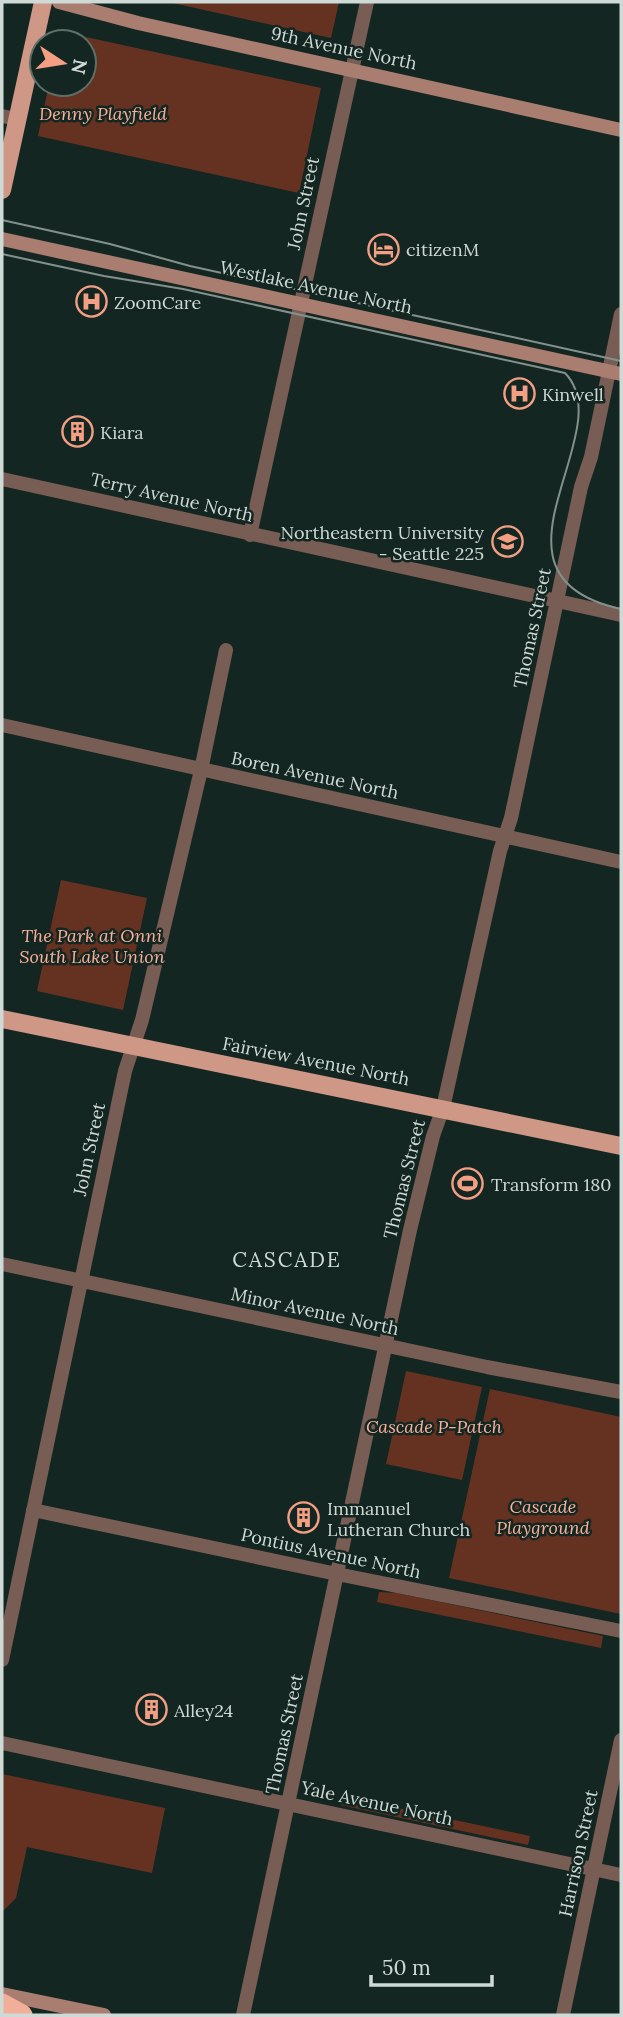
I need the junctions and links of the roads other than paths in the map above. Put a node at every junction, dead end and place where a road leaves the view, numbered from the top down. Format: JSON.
{"nodes":[{"id":1,"x":43,"y":2,"type":"edge"},
{"id":2,"x":59,"y":2,"type":"edge"},
{"id":3,"x":367,"y":2,"type":"edge"},
{"id":4,"x":351,"y":70,"type":"junction"},
{"id":5,"x":9,"y":118,"type":"edge"},
{"id":6,"x":621,"y":130,"type":"edge"},
{"id":7,"x":2,"y":190,"type":"edge"},
{"id":8,"x":2,"y":239,"type":"edge"},
{"id":9,"x":300,"y":304,"type":"junction"},
{"id":10,"x":621,"y":314,"type":"edge"},
{"id":11,"x":615,"y":373,"type":"edge"},
{"id":12,"x":2,"y":479,"type":"edge"},
{"id":13,"x":250,"y":535,"type":"junction"},
{"id":14,"x":557,"y":603,"type":"junction"},
{"id":15,"x":621,"y":615,"type":"edge"},
{"id":16,"x":226,"y":650,"type":"dead end"},
{"id":17,"x":2,"y":725,"type":"edge"},
{"id":18,"x":201,"y":770,"type":"junction"},
{"id":19,"x":505,"y":837,"type":"junction"},
{"id":20,"x":621,"y":862,"type":"edge"},
{"id":21,"x":2,"y":1019,"type":"edge"},
{"id":22,"x":134,"y":1046,"type":"junction"},
{"id":23,"x":443,"y":1108,"type":"junction"},
{"id":24,"x":621,"y":1146,"type":"edge"},
{"id":25,"x":2,"y":1264,"type":"edge"},
{"id":26,"x":80,"y":1281,"type":"junction"},
{"id":27,"x":386,"y":1346,"type":"junction"},
{"id":28,"x":621,"y":1392,"type":"edge"},
{"id":29,"x":33,"y":1510,"type":"junction"},
{"id":30,"x":337,"y":1574,"type":"junction"},
{"id":31,"x":621,"y":1631,"type":"edge"},
{"id":32,"x":2,"y":1660,"type":"edge"},
{"id":33,"x":621,"y":1740,"type":"edge"},
{"id":34,"x":2,"y":1743,"type":"edge"},
{"id":35,"x":288,"y":1804,"type":"junction"},
{"id":36,"x":594,"y":1869,"type":"junction"},
{"id":37,"x":621,"y":1875,"type":"edge"},
{"id":38,"x":2,"y":1994,"type":"edge"},
{"id":39,"x":2,"y":2004,"type":"edge"},
{"id":40,"x":22,"y":2015,"type":"edge"},
{"id":41,"x":104,"y":2015,"type":"edge"},
{"id":42,"x":243,"y":2015,"type":"edge"},
{"id":43,"x":563,"y":2015,"type":"edge"}],
"edges":[{"from":1,"to":5,"type":"main road"},
{"from":2,"to":4,"type":"main road","name":"9th Avenue North"},
{"from":3,"to":4,"type":"street","name":"John Street"},
{"from":4,"to":6,"type":"main road","name":"9th Avenue North"},
{"from":4,"to":9,"type":"street","name":"John Street"},
{"from":5,"to":7,"type":"main road"},
{"from":8,"to":9,"type":"main road","name":"Westlake Avenue North"},
{"from":9,"to":11,"type":"main road","name":"Westlake Avenue North"},
{"from":9,"to":13,"type":"street","name":"John Street"},
{"from":10,"to":11,"type":"street","name":"Thomas Street"},
{"from":11,"to":14,"type":"street","name":"Thomas Street"},
{"from":12,"to":13,"type":"street","name":"Terry Avenue North"},
{"from":13,"to":14,"type":"street","name":"Terry Avenue North"},
{"from":14,"to":15,"type":"street","name":"Terry Avenue North"},
{"from":14,"to":19,"type":"street","name":"Thomas Street"},
{"from":16,"to":18,"type":"street","name":"John Street"},
{"from":17,"to":18,"type":"street","name":"Boren Avenue North"},
{"from":18,"to":19,"type":"street","name":"Boren Avenue North"},
{"from":18,"to":22,"type":"street","name":"John Street"},
{"from":19,"to":20,"type":"street","name":"Boren Avenue North"},
{"from":19,"to":23,"type":"street","name":"Thomas Street"},
{"from":21,"to":22,"type":"main road","name":"Fairview Avenue North"},
{"from":22,"to":23,"type":"main road","name":"Fairview Avenue North"},
{"from":22,"to":26,"type":"street","name":"John Street"},
{"from":23,"to":24,"type":"main road","name":"Fairview Avenue North"},
{"from":23,"to":27,"type":"street","name":"Thomas Street"},
{"from":25,"to":26,"type":"street","name":"Minor Avenue North"},
{"from":26,"to":27,"type":"street","name":"Minor Avenue North"},
{"from":26,"to":29,"type":"street","name":"John Street"},
{"from":27,"to":28,"type":"street","name":"Minor Avenue North"},
{"from":27,"to":30,"type":"street","name":"Thomas Street"},
{"from":29,"to":30,"type":"street","name":"Pontius Avenue North"},
{"from":29,"to":32,"type":"street","name":"John Street"},
{"from":30,"to":31,"type":"street","name":"Pontius Avenue North"},
{"from":30,"to":35,"type":"street","name":"Thomas Street"},
{"from":33,"to":36,"type":"street","name":"Harrison Street"},
{"from":34,"to":35,"type":"street","name":"Yale Avenue North"},
{"from":35,"to":36,"type":"street","name":"Yale Avenue North"},
{"from":35,"to":42,"type":"street","name":"Thomas Street"},
{"from":36,"to":37,"type":"street","name":"Yale Avenue North"},
{"from":36,"to":43,"type":"street","name":"Harrison Street"},
{"from":38,"to":41,"type":"main road"},
{"from":39,"to":40,"type":"highway"}]}
